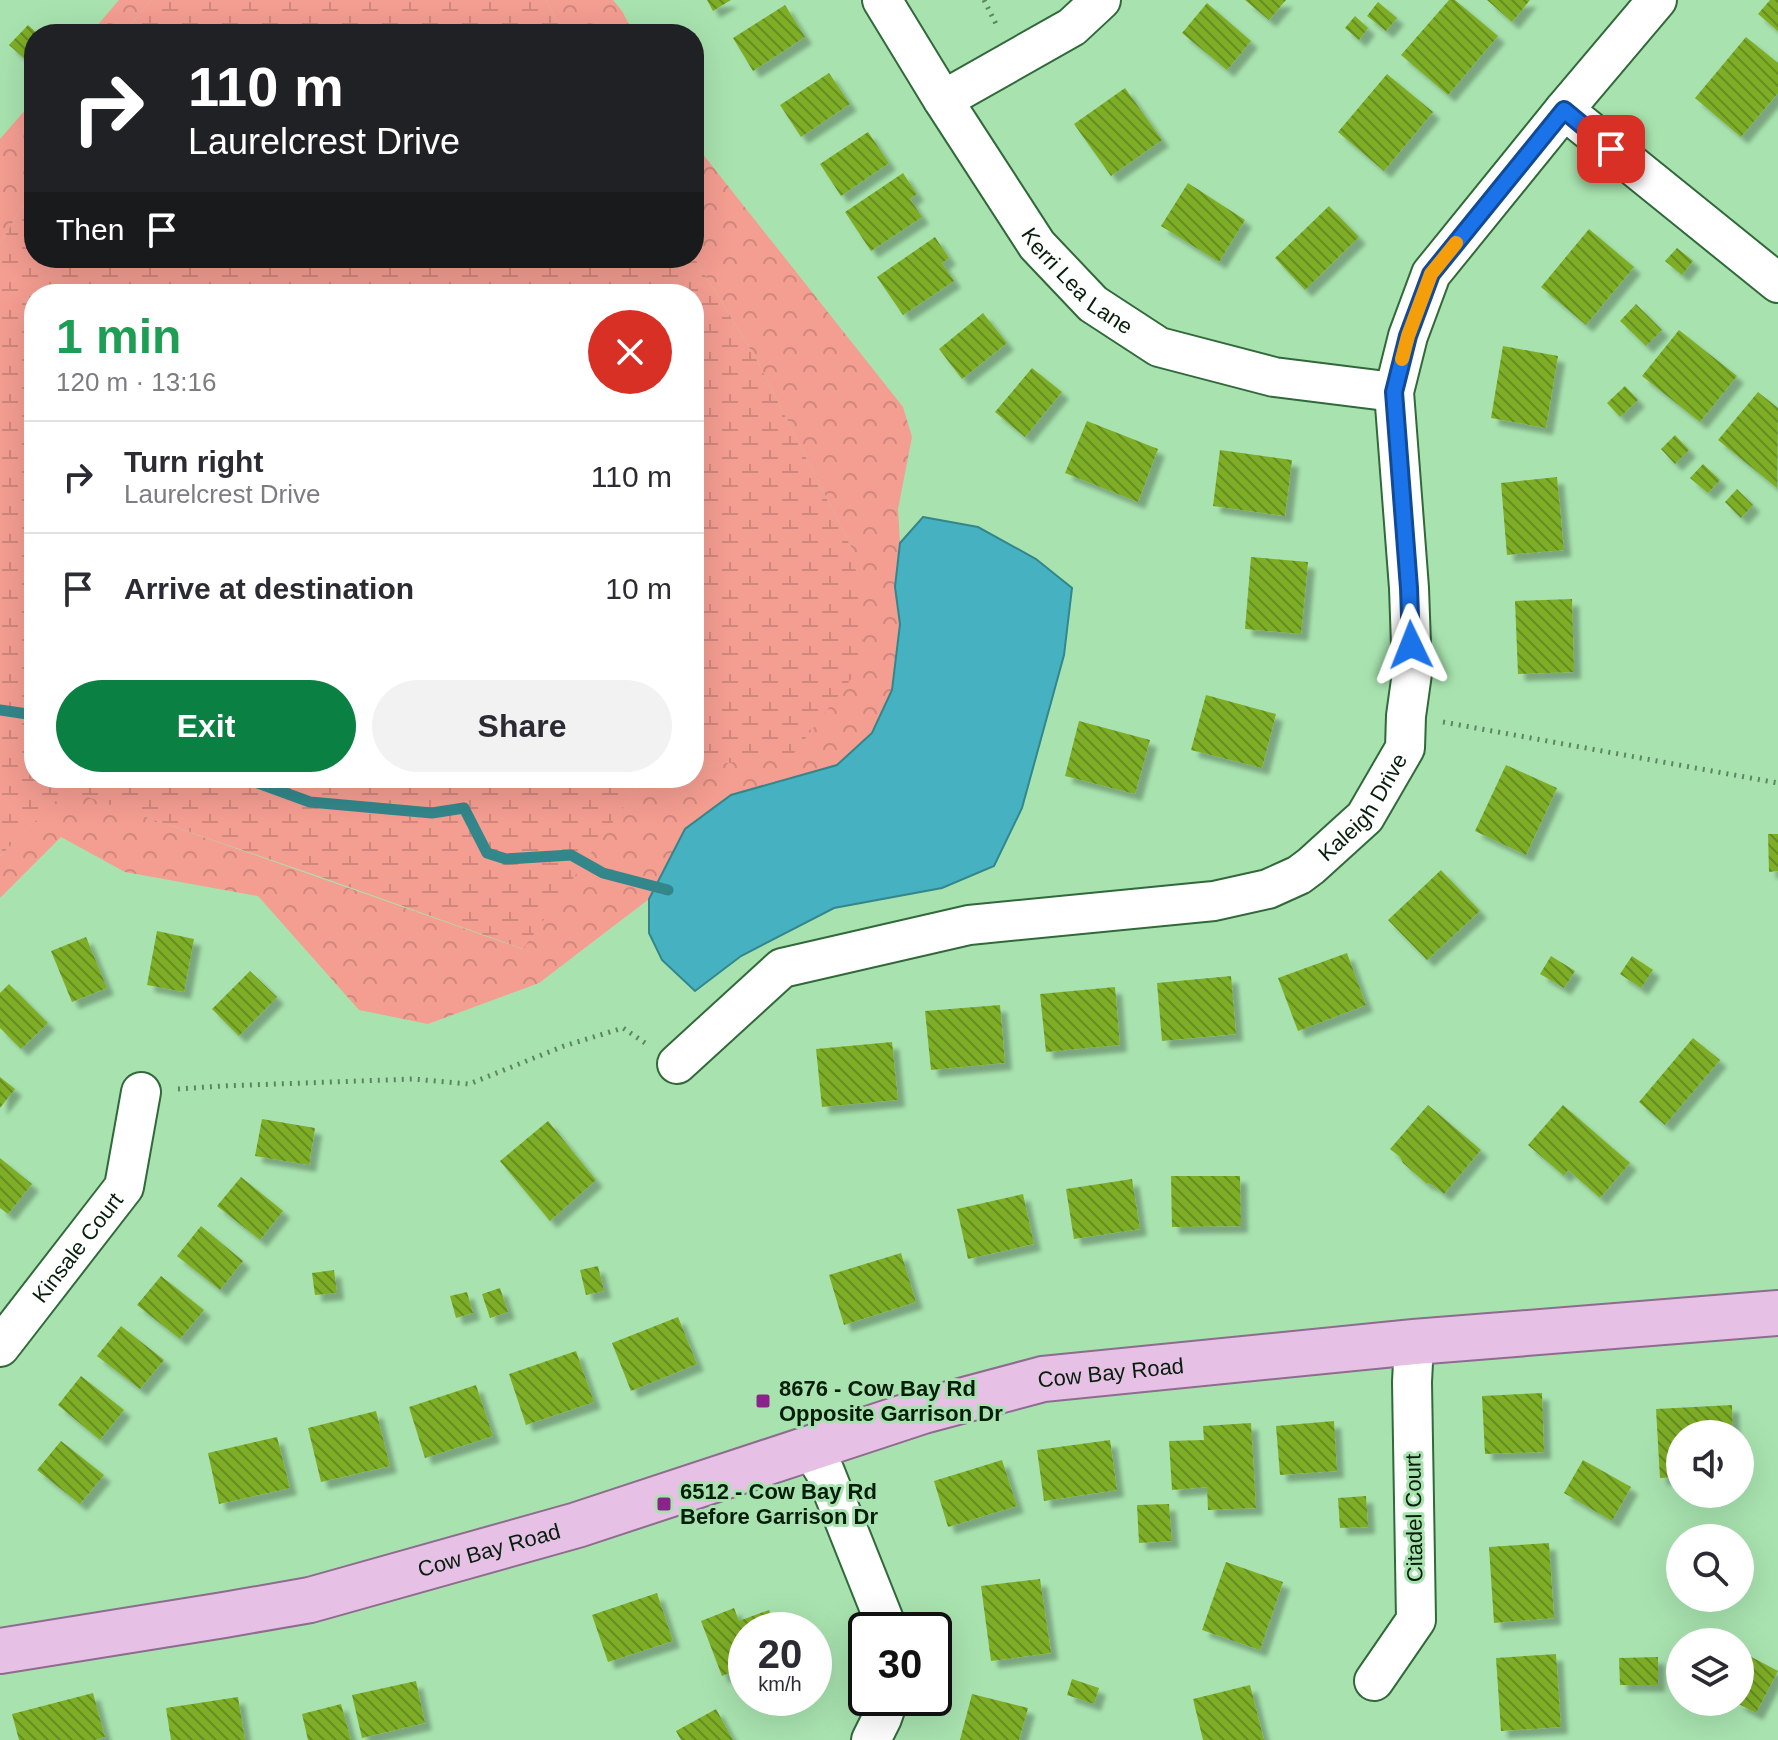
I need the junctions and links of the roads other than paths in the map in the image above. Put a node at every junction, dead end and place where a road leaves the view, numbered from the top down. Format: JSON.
{"nodes":[{"id":1,"x":882,"y":0,"type":"edge"},
{"id":2,"x":1101,"y":0,"type":"edge"},
{"id":3,"x":1657,"y":0,"type":"edge"},
{"id":4,"x":943,"y":100,"type":"junction"},
{"id":5,"x":1564,"y":110,"type":"junction"},
{"id":6,"x":1778,"y":283,"type":"edge"},
{"id":7,"x":1394,"y":392,"type":"junction"},
{"id":8,"x":677,"y":1064,"type":"road end"},
{"id":9,"x":141,"y":1092,"type":"road end"},
{"id":10,"x":1778,"y":1313,"type":"edge"},
{"id":11,"x":1414,"y":1342,"type":"junction"},
{"id":12,"x":0,"y":1347,"type":"edge"},
{"id":13,"x":810,"y":1447,"type":"junction"},
{"id":14,"x":881,"y":1612,"type":"edge"},
{"id":15,"x":0,"y":1651,"type":"edge"},
{"id":16,"x":1374,"y":1681,"type":"dead end"},
{"id":17,"x":882,"y":1716,"type":"edge"},
{"id":18,"x":871,"y":1740,"type":"edge"}],
"edges":[{"from":1,"to":4,"type":"street","name":"Kerri Lea Lane"},
{"from":2,"to":4,"type":"street"},
{"from":3,"to":5,"type":"street","name":"Kaleigh Drive"},
{"from":4,"to":7,"type":"street","name":"Kerri Lea Lane"},
{"from":5,"to":6,"type":"street"},
{"from":5,"to":7,"type":"street","name":"Kaleigh Drive"},
{"from":7,"to":8,"type":"street","name":"Kaleigh Drive"},
{"from":9,"to":12,"type":"street","name":"Kinsale Court"},
{"from":10,"to":11,"type":"main road","name":"Cow Bay Road"},
{"from":11,"to":13,"type":"main road","name":"Cow Bay Road"},
{"from":11,"to":16,"type":"street","name":"Citadel Court"},
{"from":13,"to":14,"type":"street"},
{"from":13,"to":15,"type":"main road","name":"Cow Bay Road"},
{"from":17,"to":18,"type":"street"}]}
